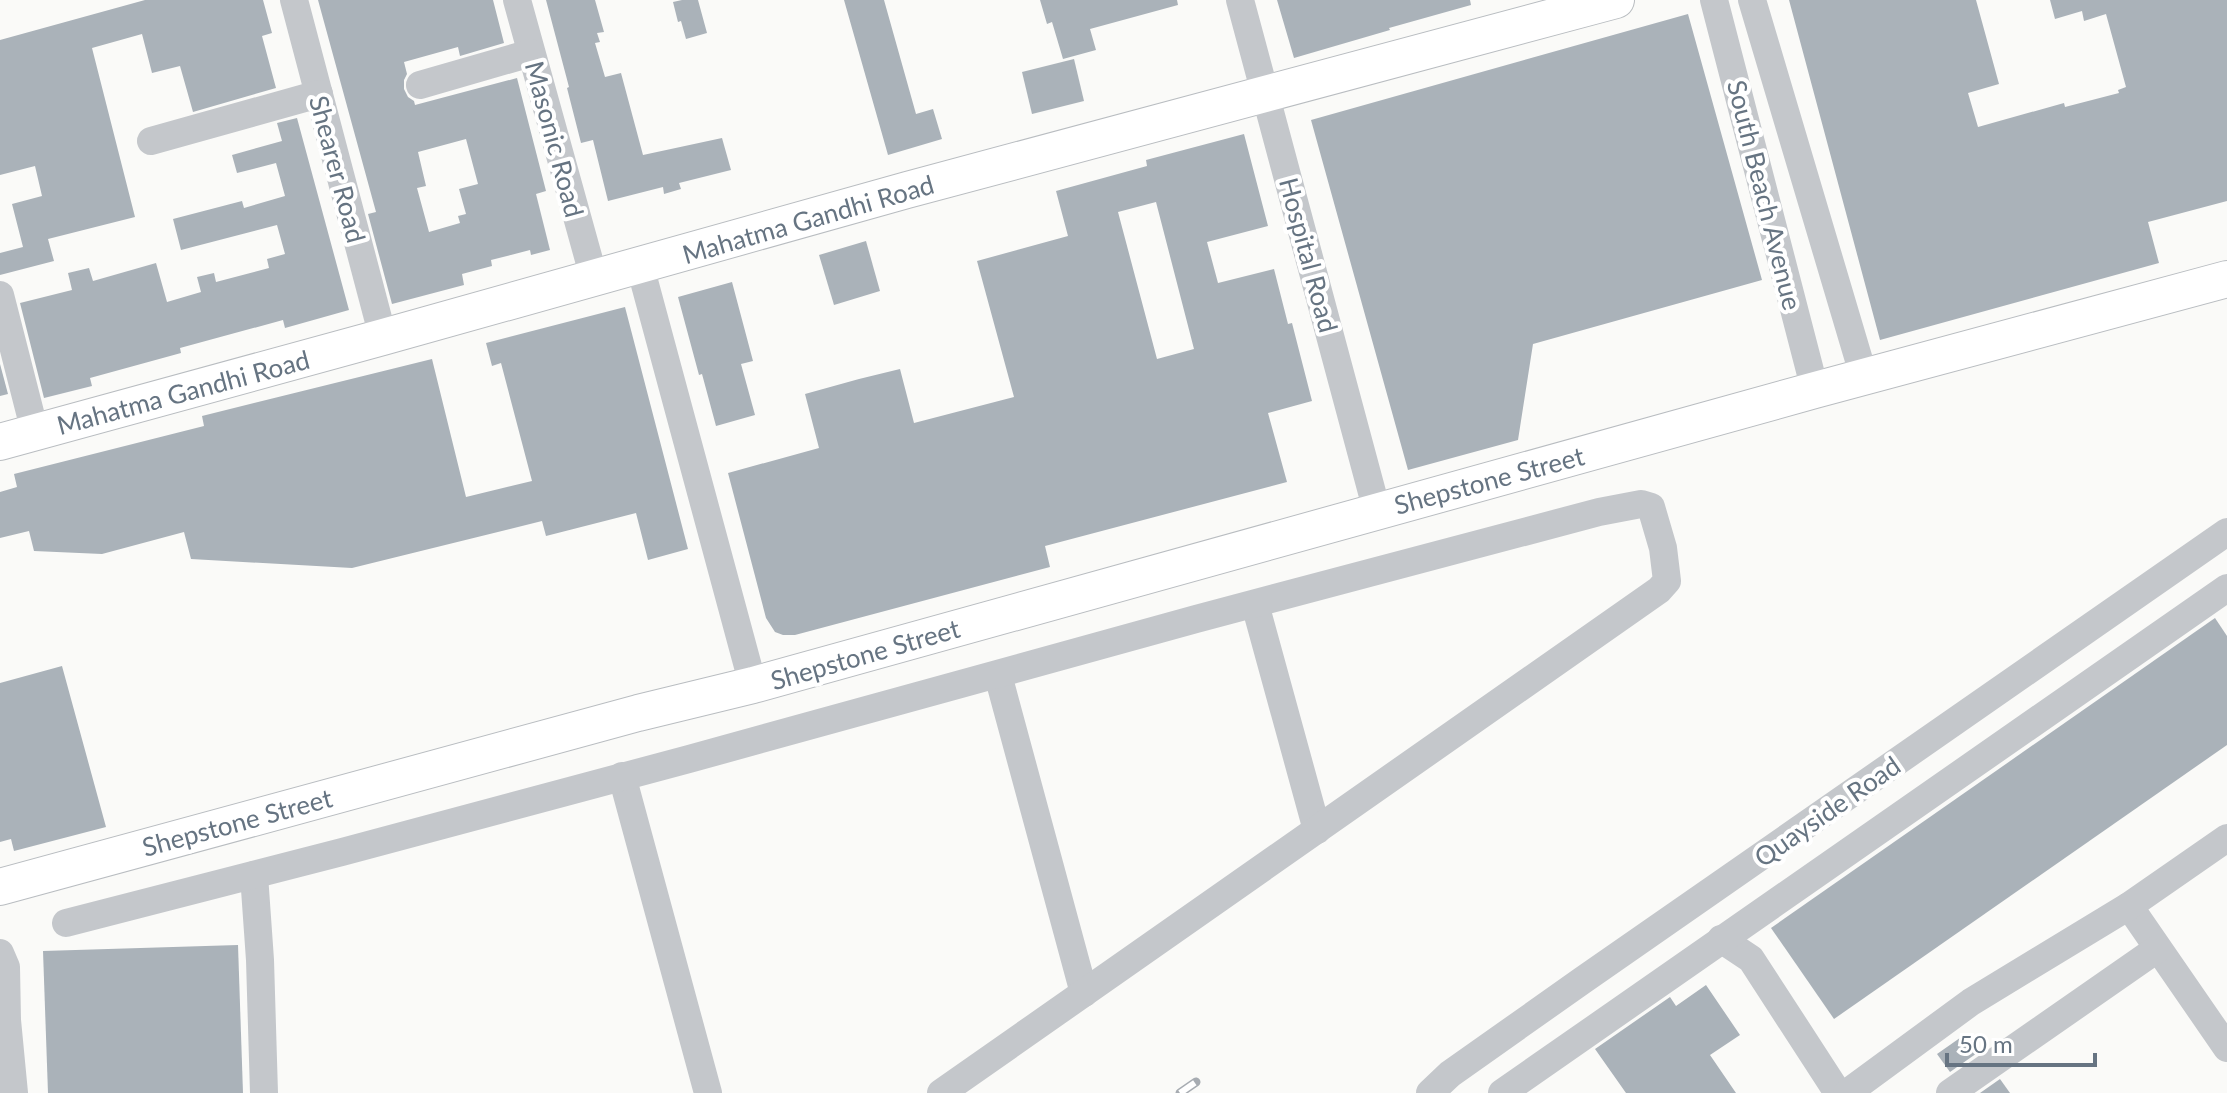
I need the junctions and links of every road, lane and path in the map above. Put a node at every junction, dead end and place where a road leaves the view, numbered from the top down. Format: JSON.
{"nodes":[{"id":1,"x":294,"y":0,"type":"edge"},
{"id":2,"x":517,"y":0,"type":"edge"},
{"id":3,"x":1240,"y":0,"type":"edge"},
{"id":4,"x":1616,"y":0,"type":"edge"},
{"id":5,"x":1714,"y":0,"type":"edge"},
{"id":6,"x":1752,"y":0,"type":"edge"},
{"id":7,"x":531,"y":53,"type":"junction"},
{"id":8,"x":420,"y":85,"type":"dead end"},
{"id":9,"x":319,"y":94,"type":"junction"},
{"id":10,"x":1266,"y":94,"type":"junction"},
{"id":11,"x":1784,"y":109,"type":"junction"},
{"id":12,"x":1745,"y":119,"type":"junction"},
{"id":13,"x":151,"y":141,"type":"dead end"},
{"id":14,"x":1823,"y":241,"type":"junction"},
{"id":15,"x":1780,"y":254,"type":"junction"},
{"id":16,"x":640,"y":266,"type":"junction"},
{"id":17,"x":594,"y":278,"type":"junction"},
{"id":18,"x":2227,"y":279,"type":"edge"},
{"id":19,"x":0,"y":295,"type":"edge"},
{"id":20,"x":383,"y":337,"type":"junction"},
{"id":21,"x":1864,"y":377,"type":"junction"},
{"id":22,"x":1815,"y":390,"type":"junction"},
{"id":23,"x":35,"y":432,"type":"junction"},
{"id":24,"x":0,"y":442,"type":"edge"},
{"id":25,"x":1377,"y":511,"type":"junction"},
{"id":26,"x":2227,"y":532,"type":"edge"},
{"id":27,"x":2227,"y":588,"type":"edge"},
{"id":28,"x":1255,"y":604,"type":"junction"},
{"id":29,"x":998,"y":675,"type":"junction"},
{"id":30,"x":753,"y":685,"type":"junction"},
{"id":31,"x":622,"y":776,"type":"junction"},
{"id":32,"x":1317,"y":830,"type":"junction"},
{"id":33,"x":2227,"y":838,"type":"edge"},
{"id":34,"x":254,"y":875,"type":"junction"},
{"id":35,"x":0,"y":887,"type":"edge"},
{"id":36,"x":2129,"y":906,"type":"junction"},
{"id":37,"x":66,"y":923,"type":"dead end"},
{"id":38,"x":1721,"y":939,"type":"junction"},
{"id":39,"x":2157,"y":949,"type":"junction"},
{"id":40,"x":0,"y":953,"type":"edge"},
{"id":41,"x":1084,"y":993,"type":"junction"},
{"id":42,"x":2227,"y":1048,"type":"edge"},
{"id":43,"x":14,"y":1093,"type":"edge"},
{"id":44,"x":264,"y":1093,"type":"edge"},
{"id":45,"x":708,"y":1093,"type":"edge"},
{"id":46,"x":941,"y":1093,"type":"edge"},
{"id":47,"x":1430,"y":1093,"type":"edge"},
{"id":48,"x":1502,"y":1093,"type":"edge"},
{"id":49,"x":1838,"y":1093,"type":"edge"},
{"id":50,"x":1847,"y":1093,"type":"edge"},
{"id":51,"x":1950,"y":1093,"type":"edge"}],
"edges":[{"from":1,"to":9,"type":"street","name":"Shearer Road"},
{"from":2,"to":7,"type":"street","name":"Masonic Road"},
{"from":3,"to":10,"type":"street","name":"Hospital Road"},
{"from":4,"to":10,"type":"main road","name":"Mahatma Gandhi Road"},
{"from":5,"to":12,"type":"street","name":"South Beach Avenue"},
{"from":6,"to":11,"type":"street","name":"South Beach Avenue"},
{"from":7,"to":8,"type":"street"},
{"from":7,"to":17,"type":"street","name":"Masonic Road"},
{"from":9,"to":13,"type":"street"},
{"from":9,"to":20,"type":"street","name":"Shearer Road"},
{"from":10,"to":16,"type":"main road","name":"Mahatma Gandhi Road"},
{"from":10,"to":25,"type":"street","name":"Hospital Road"},
{"from":11,"to":12,"type":"street"},
{"from":11,"to":14,"type":"street","name":"South Beach Avenue"},
{"from":12,"to":15,"type":"street","name":"South Beach Avenue"},
{"from":14,"to":15,"type":"street"},
{"from":14,"to":21,"type":"street","name":"South Beach Avenue"},
{"from":15,"to":22,"type":"street","name":"South Beach Avenue"},
{"from":16,"to":17,"type":"main road","name":"Mahatma Gandhi Road"},
{"from":16,"to":30,"type":"street","name":"Shepstone Street"},
{"from":17,"to":20,"type":"main road","name":"Mahatma Gandhi Road"},
{"from":18,"to":21,"type":"main road","name":"Shepstone Street"},
{"from":19,"to":23,"type":"street"},
{"from":20,"to":23,"type":"main road","name":"Mahatma Gandhi Road"},
{"from":21,"to":22,"type":"main road","name":"Shepstone Street"},
{"from":22,"to":25,"type":"main road","name":"Shepstone Street"},
{"from":23,"to":24,"type":"main road","name":"Mahatma Gandhi Road"},
{"from":25,"to":30,"type":"main road","name":"Shepstone Street"},
{"from":26,"to":47,"type":"street","name":"Quayside Road"},
{"from":27,"to":38,"type":"street","name":"Quayside Road"},
{"from":28,"to":29,"type":"street"},
{"from":28,"to":32,"type":"street"},
{"from":28,"to":32,"type":"street"},
{"from":29,"to":31,"type":"street"},
{"from":29,"to":41,"type":"street"},
{"from":30,"to":35,"type":"main road","name":"Shepstone Street"},
{"from":31,"to":34,"type":"street"},
{"from":31,"to":45,"type":"street"},
{"from":32,"to":41,"type":"street"},
{"from":33,"to":36,"type":"street"},
{"from":34,"to":37,"type":"street"},
{"from":34,"to":44,"type":"street"},
{"from":36,"to":39,"type":"street"},
{"from":36,"to":50,"type":"street"},
{"from":38,"to":48,"type":"street","name":"Quayside Road"},
{"from":38,"to":49,"type":"street"},
{"from":39,"to":42,"type":"street"},
{"from":39,"to":51,"type":"street"},
{"from":40,"to":43,"type":"street"},
{"from":41,"to":46,"type":"street"}]}
